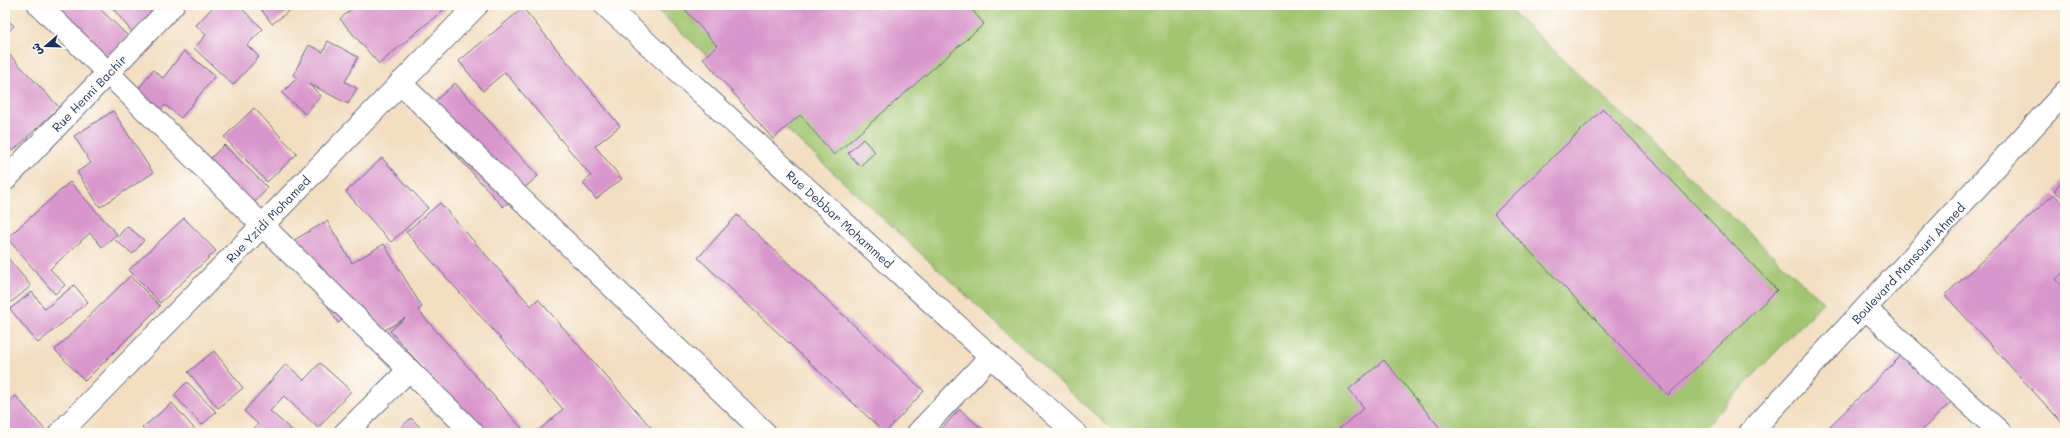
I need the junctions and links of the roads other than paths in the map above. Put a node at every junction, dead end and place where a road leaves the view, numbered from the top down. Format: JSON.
{"nodes":[{"id":1,"x":39,"y":5,"type":"edge"},
{"id":2,"x":173,"y":5,"type":"edge"},
{"id":3,"x":476,"y":5,"type":"edge"},
{"id":4,"x":605,"y":5,"type":"edge"},
{"id":5,"x":108,"y":73,"type":"junction"},
{"id":6,"x":400,"y":84,"type":"junction"},
{"id":7,"x":2065,"y":92,"type":"edge"},
{"id":8,"x":5,"y":180,"type":"edge"},
{"id":9,"x":262,"y":225,"type":"junction"},
{"id":10,"x":1866,"y":309,"type":"junction"},
{"id":11,"x":991,"y":356,"type":"junction"},
{"id":12,"x":409,"y":370,"type":"junction"},
{"id":13,"x":60,"y":433,"type":"edge"},
{"id":14,"x":345,"y":433,"type":"edge"},
{"id":15,"x":473,"y":433,"type":"edge"},
{"id":16,"x":765,"y":433,"type":"edge"},
{"id":17,"x":918,"y":433,"type":"edge"},
{"id":18,"x":1075,"y":433,"type":"edge"},
{"id":19,"x":1750,"y":433,"type":"edge"},
{"id":20,"x":2001,"y":433,"type":"edge"}],
"edges":[{"from":1,"to":5,"type":"street"},
{"from":2,"to":5,"type":"street","name":"Rue Henni Bachir"},
{"from":3,"to":6,"type":"street","name":"Rue Yzidi Mohamed"},
{"from":4,"to":11,"type":"street","name":"Rue Debbar Mohammed"},
{"from":5,"to":8,"type":"street","name":"Rue Henni Bachir"},
{"from":5,"to":9,"type":"street"},
{"from":6,"to":9,"type":"street","name":"Rue Yzidi Mohamed"},
{"from":6,"to":16,"type":"street"},
{"from":7,"to":10,"type":"street","name":"Boulevard Mansouri Ahmed"},
{"from":9,"to":12,"type":"street"},
{"from":9,"to":13,"type":"street","name":"Rue Yzidi Mohamed"},
{"from":10,"to":19,"type":"street","name":"Boulevard Mansouri Ahmed"},
{"from":10,"to":20,"type":"street"},
{"from":11,"to":17,"type":"street"},
{"from":11,"to":18,"type":"street","name":"Rue Debbar Mohammed"},
{"from":12,"to":14,"type":"street"},
{"from":12,"to":15,"type":"street"}]}
